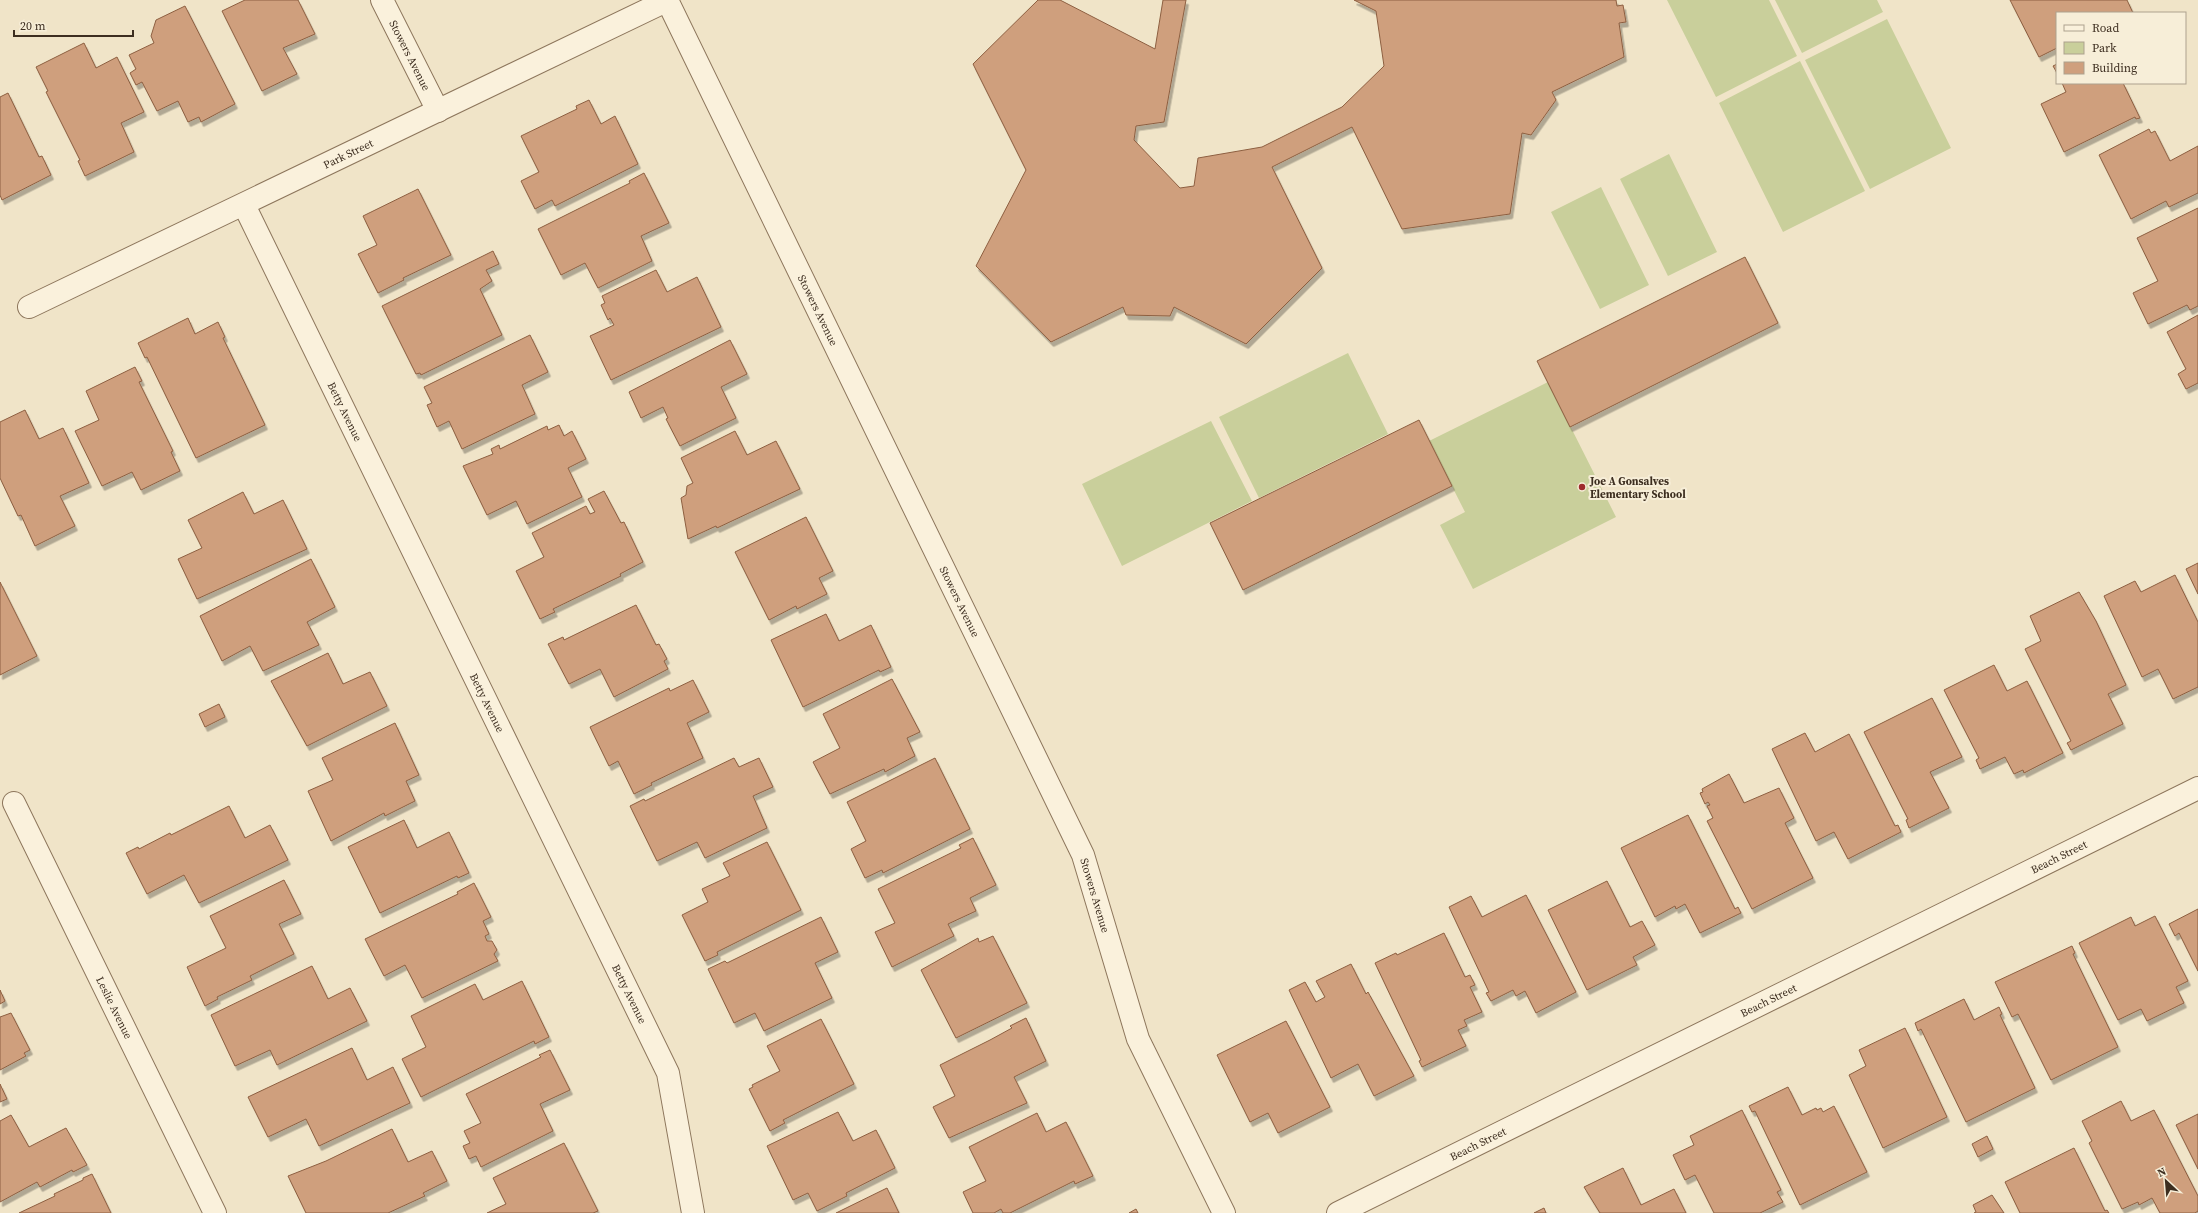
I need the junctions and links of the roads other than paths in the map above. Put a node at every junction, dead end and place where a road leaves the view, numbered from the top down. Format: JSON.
{"nodes":[{"id":1,"x":382,"y":0,"type":"edge"},
{"id":2,"x":667,"y":0,"type":"edge"},
{"id":3,"x":438,"y":111,"type":"junction"},
{"id":4,"x":244,"y":205,"type":"junction"},
{"id":5,"x":29,"y":307,"type":"dead end"},
{"id":6,"x":2198,"y":788,"type":"edge"},
{"id":7,"x":14,"y":803,"type":"dead end"},
{"id":8,"x":215,"y":1213,"type":"edge"},
{"id":9,"x":693,"y":1213,"type":"edge"},
{"id":10,"x":1224,"y":1213,"type":"edge"},
{"id":11,"x":1338,"y":1213,"type":"edge"}],
"edges":[{"from":1,"to":3,"type":"street","name":"Stowers Avenue"},
{"from":2,"to":3,"type":"street","name":"Park Street"},
{"from":2,"to":10,"type":"street","name":"Stowers Avenue"},
{"from":3,"to":4,"type":"street","name":"Park Street"},
{"from":4,"to":5,"type":"street","name":"Park Street"},
{"from":4,"to":9,"type":"street","name":"Betty Avenue"},
{"from":6,"to":11,"type":"street","name":"Beach Street"},
{"from":7,"to":8,"type":"street","name":"Leslie Avenue"}]}
